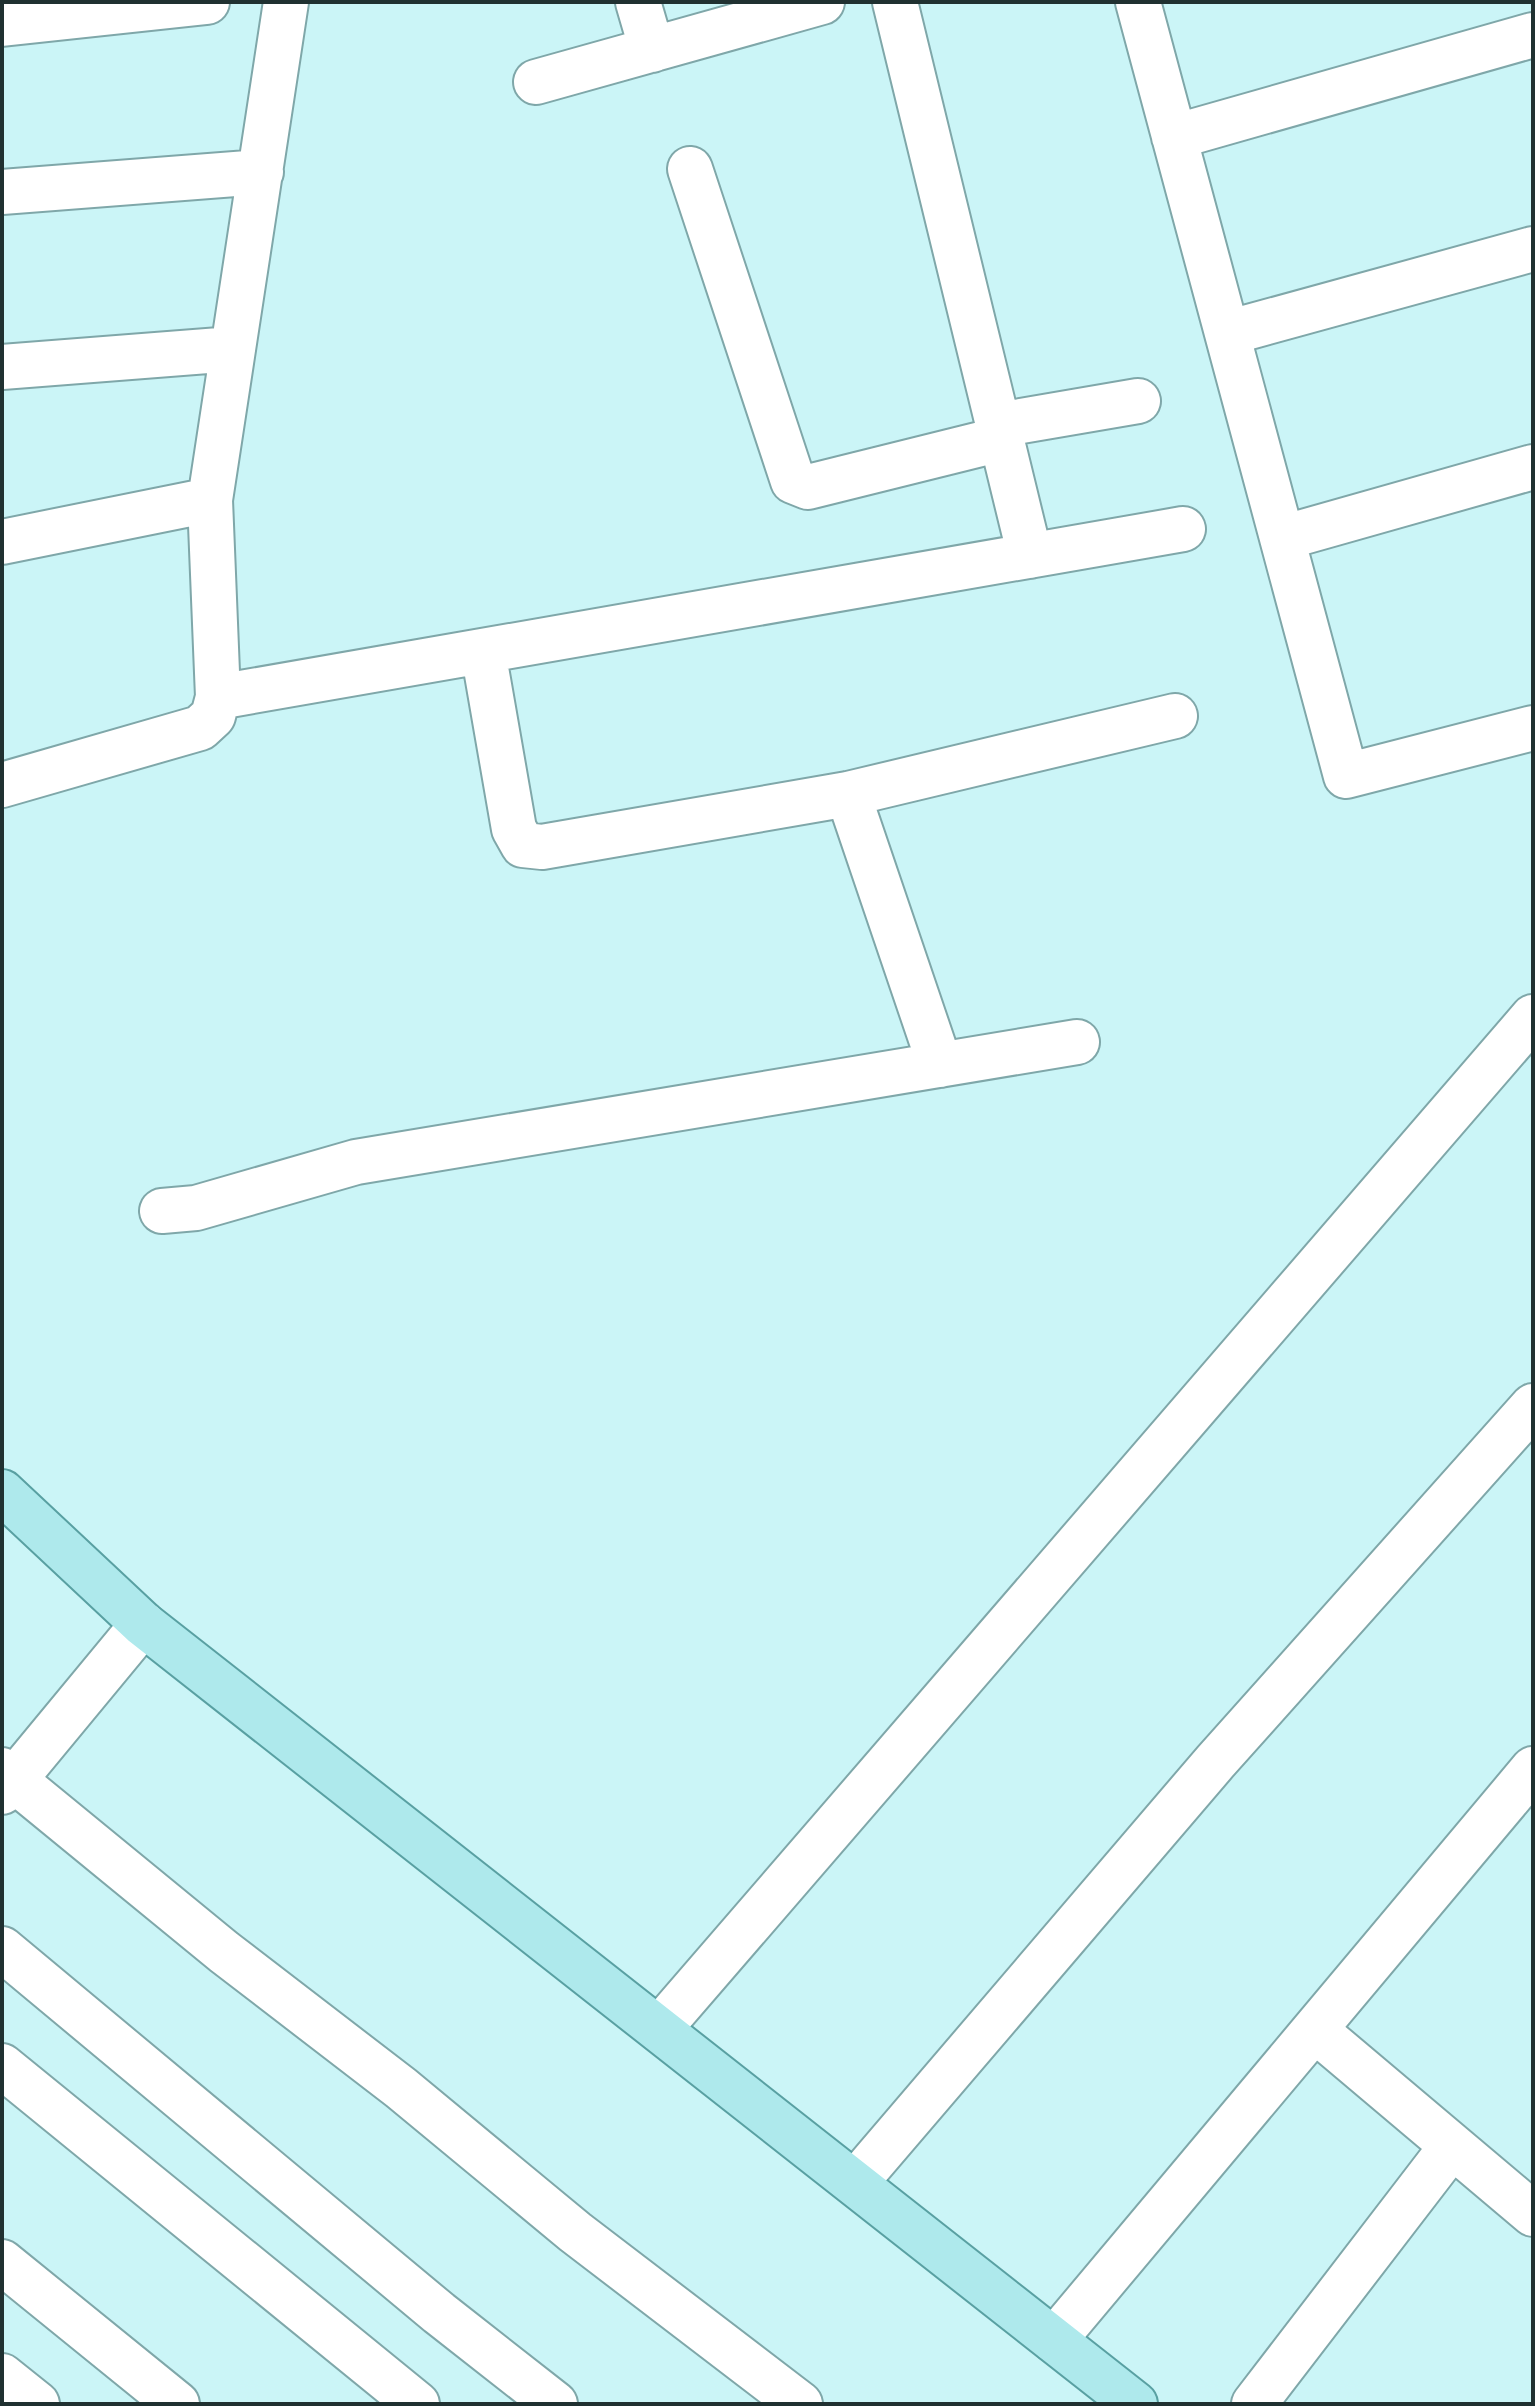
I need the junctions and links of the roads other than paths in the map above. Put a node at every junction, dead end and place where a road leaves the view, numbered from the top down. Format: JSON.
{"nodes":[{"id":1,"x":207,"y":2,"type":"edge"},
{"id":2,"x":286,"y":2,"type":"edge"},
{"id":3,"x":638,"y":2,"type":"edge"},
{"id":4,"x":822,"y":2,"type":"edge"},
{"id":5,"x":895,"y":2,"type":"edge"},
{"id":6,"x":1138,"y":2,"type":"edge"},
{"id":7,"x":2,"y":24,"type":"edge"},
{"id":8,"x":1533,"y":35,"type":"edge"},
{"id":9,"x":652,"y":50,"type":"junction"},
{"id":10,"x":536,"y":82,"type":"dead end"},
{"id":11,"x":1174,"y":137,"type":"junction"},
{"id":12,"x":690,"y":169,"type":"dead end"},
{"id":13,"x":261,"y":172,"type":"junction"},
{"id":14,"x":2,"y":192,"type":"edge"},
{"id":15,"x":1533,"y":249,"type":"edge"},
{"id":16,"x":1227,"y":333,"type":"junction"},
{"id":17,"x":233,"y":349,"type":"junction"},
{"id":18,"x":2,"y":367,"type":"edge"},
{"id":19,"x":1138,"y":401,"type":"dead end"},
{"id":20,"x":1000,"y":432,"type":"junction"},
{"id":21,"x":1533,"y":467,"type":"edge"},
{"id":22,"x":210,"y":500,"type":"junction"},
{"id":23,"x":1183,"y":529,"type":"dead end"},
{"id":24,"x":1282,"y":538,"type":"junction"},
{"id":25,"x":2,"y":542,"type":"edge"},
{"id":26,"x":1030,"y":556,"type":"junction"},
{"id":27,"x":483,"y":651,"type":"junction"},
{"id":28,"x":218,"y":697,"type":"junction"},
{"id":29,"x":1175,"y":716,"type":"dead end"},
{"id":30,"x":1533,"y":728,"type":"edge"},
{"id":31,"x":2,"y":785,"type":"edge"},
{"id":32,"x":848,"y":794,"type":"junction"},
{"id":33,"x":1533,"y":1017,"type":"edge"},
{"id":34,"x":1077,"y":1042,"type":"dead end"},
{"id":35,"x":940,"y":1065,"type":"junction"},
{"id":36,"x":162,"y":1211,"type":"dead end"},
{"id":37,"x":1533,"y":1406,"type":"edge"},
{"id":38,"x":2,"y":1492,"type":"edge"},
{"id":39,"x":143,"y":1624,"type":"junction"},
{"id":40,"x":1533,"y":1769,"type":"edge"},
{"id":41,"x":6,"y":1781,"type":"edge"},
{"id":42,"x":2,"y":1949,"type":"edge"},
{"id":43,"x":659,"y":2029,"type":"junction"},
{"id":44,"x":1315,"y":2030,"type":"junction"},
{"id":45,"x":2,"y":2066,"type":"edge"},
{"id":46,"x":1452,"y":2146,"type":"junction"},
{"id":47,"x":855,"y":2183,"type":"junction"},
{"id":48,"x":1533,"y":2214,"type":"edge"},
{"id":49,"x":2,"y":2262,"type":"edge"},
{"id":50,"x":1054,"y":2340,"type":"junction"},
{"id":51,"x":2,"y":2376,"type":"edge"},
{"id":52,"x":37,"y":2404,"type":"edge"},
{"id":53,"x":177,"y":2404,"type":"edge"},
{"id":54,"x":417,"y":2404,"type":"edge"},
{"id":55,"x":555,"y":2404,"type":"edge"},
{"id":56,"x":800,"y":2404,"type":"edge"},
{"id":57,"x":1135,"y":2404,"type":"edge"},
{"id":58,"x":1254,"y":2404,"type":"edge"}],
"edges":[{"from":1,"to":7,"type":"street"},
{"from":2,"to":13,"type":"street"},
{"from":3,"to":9,"type":"street"},
{"from":4,"to":9,"type":"street"},
{"from":5,"to":20,"type":"street"},
{"from":6,"to":11,"type":"street"},
{"from":8,"to":11,"type":"street"},
{"from":9,"to":10,"type":"street"},
{"from":11,"to":16,"type":"street"},
{"from":12,"to":20,"type":"street"},
{"from":13,"to":14,"type":"street"},
{"from":13,"to":17,"type":"street"},
{"from":15,"to":16,"type":"street"},
{"from":16,"to":24,"type":"street"},
{"from":17,"to":18,"type":"street"},
{"from":17,"to":22,"type":"street"},
{"from":19,"to":20,"type":"street"},
{"from":20,"to":26,"type":"street"},
{"from":21,"to":24,"type":"street"},
{"from":22,"to":25,"type":"street"},
{"from":22,"to":28,"type":"street"},
{"from":23,"to":26,"type":"street"},
{"from":24,"to":30,"type":"street"},
{"from":26,"to":27,"type":"street"},
{"from":27,"to":28,"type":"street"},
{"from":27,"to":32,"type":"street"},
{"from":28,"to":31,"type":"street"},
{"from":29,"to":32,"type":"street"},
{"from":32,"to":35,"type":"street"},
{"from":33,"to":43,"type":"street"},
{"from":34,"to":35,"type":"street"},
{"from":35,"to":36,"type":"street"},
{"from":37,"to":47,"type":"street"},
{"from":38,"to":39,"type":"main road"},
{"from":39,"to":41,"type":"street"},
{"from":39,"to":43,"type":"main road"},
{"from":40,"to":44,"type":"street"},
{"from":41,"to":56,"type":"street"},
{"from":42,"to":55,"type":"street"},
{"from":43,"to":47,"type":"main road"},
{"from":44,"to":46,"type":"street"},
{"from":44,"to":50,"type":"street"},
{"from":45,"to":54,"type":"street"},
{"from":46,"to":48,"type":"street"},
{"from":46,"to":58,"type":"street"},
{"from":47,"to":50,"type":"main road"},
{"from":49,"to":53,"type":"street"},
{"from":50,"to":57,"type":"main road"},
{"from":51,"to":52,"type":"street"}]}
